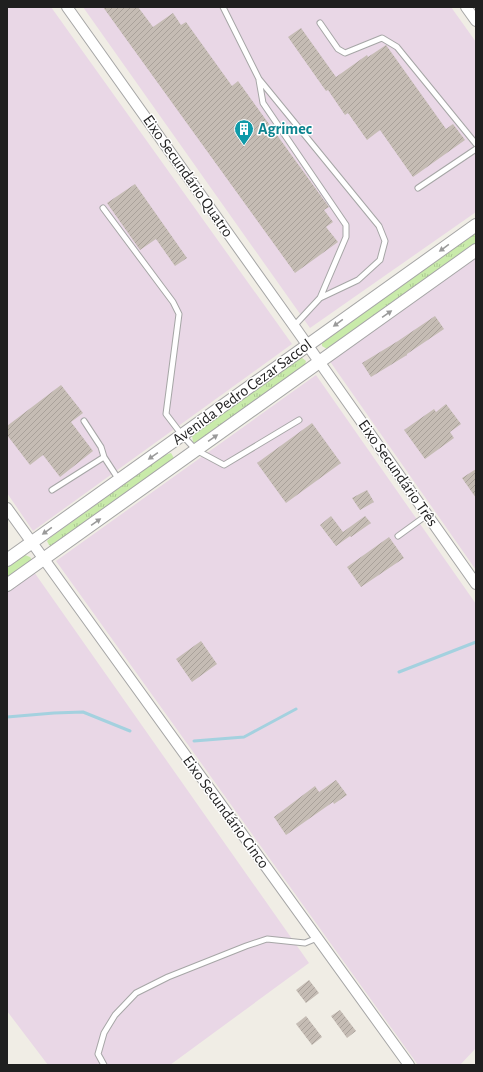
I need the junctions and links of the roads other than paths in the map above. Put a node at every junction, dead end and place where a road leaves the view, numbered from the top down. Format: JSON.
{"nodes":[{"id":1,"x":67,"y":7,"type":"edge"},
{"id":2,"x":223,"y":7,"type":"edge"},
{"id":3,"x":466,"y":7,"type":"edge"},
{"id":4,"x":476,"y":21,"type":"edge"},
{"id":5,"x":320,"y":23,"type":"dead end"},
{"id":6,"x":259,"y":79,"type":"junction"},
{"id":7,"x":476,"y":144,"type":"edge"},
{"id":8,"x":476,"y":149,"type":"edge"},
{"id":9,"x":418,"y":188,"type":"dead end"},
{"id":10,"x":103,"y":208,"type":"dead end"},
{"id":11,"x":476,"y":225,"type":"edge"},
{"id":12,"x":476,"y":250,"type":"edge"},
{"id":13,"x":320,"y":298,"type":"junction"},
{"id":14,"x":294,"y":326,"type":"junction"},
{"id":15,"x":308,"y":345,"type":"junction"},
{"id":16,"x":320,"y":362,"type":"junction"},
{"id":17,"x":299,"y":420,"type":"dead end"},
{"id":18,"x":84,"y":421,"type":"dead end"},
{"id":19,"x":182,"y":435,"type":"junction"},
{"id":20,"x":196,"y":450,"type":"junction"},
{"id":21,"x":104,"y":457,"type":"junction"},
{"id":22,"x":119,"y":480,"type":"junction"},
{"id":23,"x":52,"y":490,"type":"dead end"},
{"id":24,"x":7,"y":508,"type":"edge"},
{"id":25,"x":427,"y":515,"type":"junction"},
{"id":26,"x":398,"y":536,"type":"dead end"},
{"id":27,"x":31,"y":542,"type":"junction"},
{"id":28,"x":43,"y":559,"type":"junction"},
{"id":29,"x":7,"y":560,"type":"edge"},
{"id":30,"x":476,"y":584,"type":"edge"},
{"id":31,"x":7,"y":585,"type":"edge"},
{"id":32,"x":317,"y":938,"type":"junction"},
{"id":33,"x":104,"y":1065,"type":"edge"},
{"id":34,"x":408,"y":1065,"type":"edge"}],
"edges":[{"from":1,"to":14,"type":"street","name":"Eixo Secundário Quatro"},
{"from":2,"to":6,"type":"lane"},
{"from":3,"to":4,"type":"street"},
{"from":5,"to":7,"type":"lane"},
{"from":6,"to":13,"type":"lane"},
{"from":6,"to":13,"type":"lane"},
{"from":8,"to":9,"type":"lane"},
{"from":10,"to":19,"type":"lane"},
{"from":11,"to":15,"type":"street","name":"Avenida Pedro Cezar Saccol","one_way":true},
{"from":16,"to":12,"type":"street","name":"Avenida Pedro Cezar Saccol","one_way":true},
{"from":13,"to":14,"type":"lane"},
{"from":14,"to":15,"type":"street","name":"Eixo Secundário Quatro"},
{"from":15,"to":16,"type":"street","name":"Eixo Secundário Três"},
{"from":15,"to":19,"type":"street","name":"Avenida Pedro Cezar Saccol"},
{"from":20,"to":16,"type":"street","name":"Avenida Pedro Cezar Saccol","one_way":true},
{"from":16,"to":25,"type":"street","name":"Eixo Secundário Três"},
{"from":17,"to":20,"type":"lane"},
{"from":18,"to":21,"type":"lane"},
{"from":19,"to":20,"type":"lane"},
{"from":19,"to":22,"type":"street","name":"Avenida Pedro Cezar Saccol","one_way":true},
{"from":28,"to":20,"type":"street","name":"Avenida Pedro Cezar Saccol","one_way":true},
{"from":21,"to":22,"type":"lane"},
{"from":21,"to":23,"type":"lane"},
{"from":22,"to":27,"type":"street","name":"Avenida Pedro Cezar Saccol","one_way":true},
{"from":24,"to":27,"type":"street","name":"Eixo Secundário Cinco"},
{"from":25,"to":26,"type":"lane"},
{"from":25,"to":30,"type":"street","name":"Eixo Secundário Três"},
{"from":27,"to":28,"type":"street","name":"Eixo Secundário Cinco"},
{"from":27,"to":29,"type":"street","name":"Avenida Pedro Cezar Saccol"},
{"from":28,"to":31,"type":"street","name":"Avenida Pedro Cezar Saccol"},
{"from":28,"to":32,"type":"street","name":"Eixo Secundário Cinco"},
{"from":32,"to":33,"type":"lane"},
{"from":32,"to":34,"type":"street","name":"Eixo Secundário Cinco"}]}
